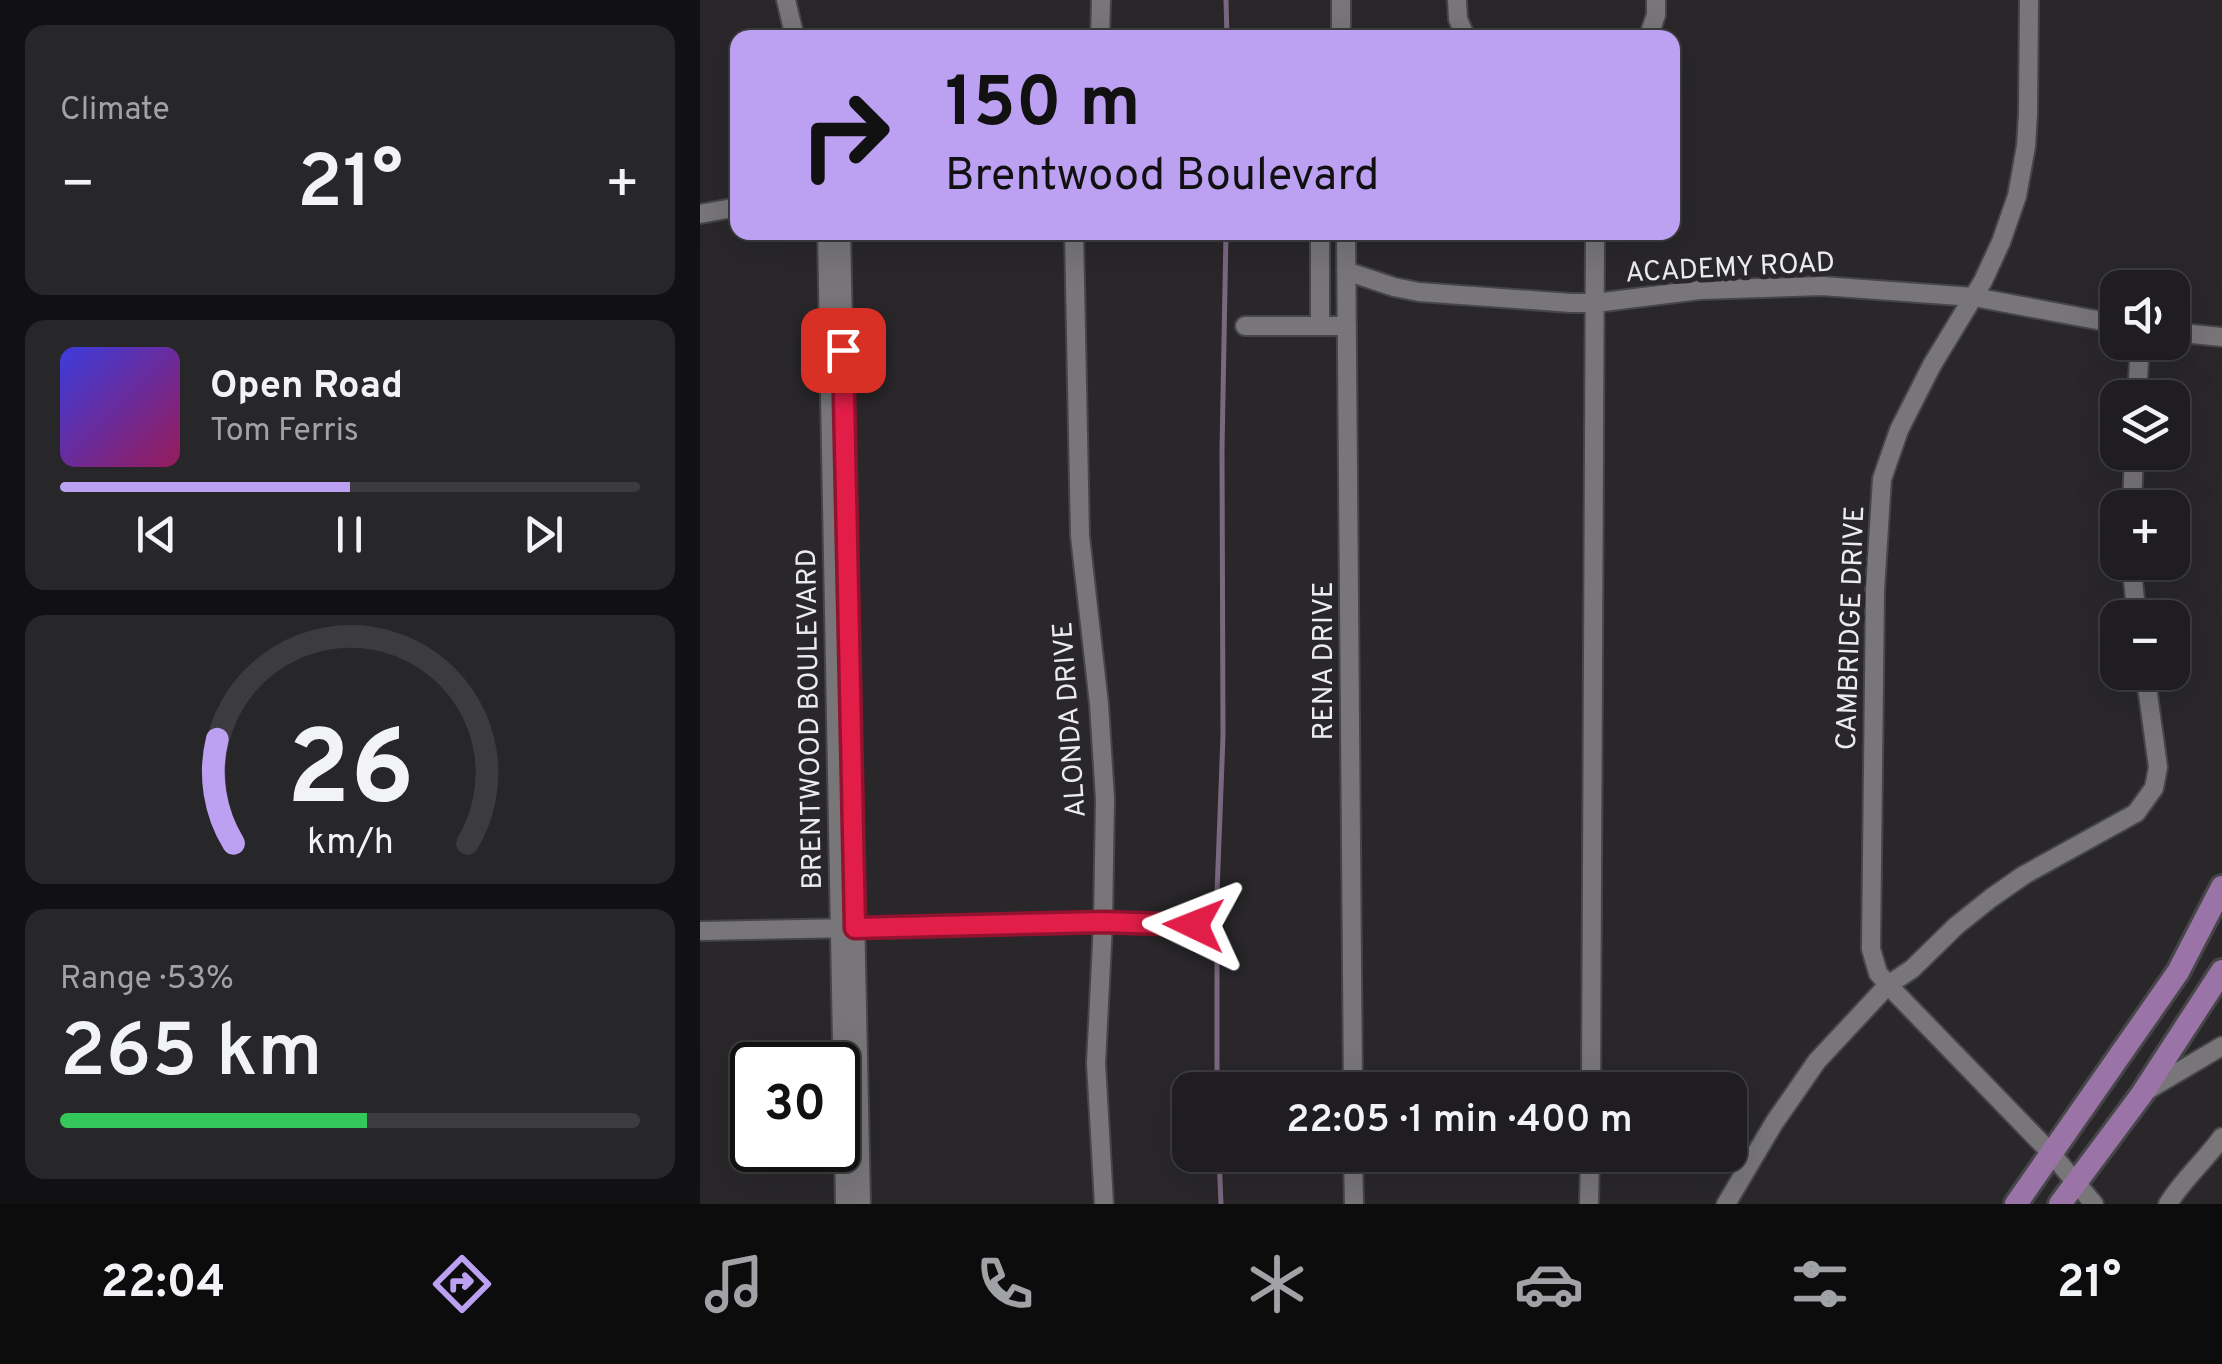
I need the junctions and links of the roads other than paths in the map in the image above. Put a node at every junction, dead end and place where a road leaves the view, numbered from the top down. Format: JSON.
{"nodes":[{"id":1,"x":786,"y":0,"type":"edge"},
{"id":2,"x":1101,"y":0,"type":"edge"},
{"id":3,"x":1341,"y":0,"type":"edge"},
{"id":4,"x":1457,"y":0,"type":"edge"},
{"id":5,"x":1656,"y":0,"type":"edge"},
{"id":6,"x":2030,"y":0,"type":"edge"},
{"id":7,"x":793,"y":30,"type":"edge"},
{"id":8,"x":1100,"y":30,"type":"edge"},
{"id":9,"x":1342,"y":30,"type":"edge"},
{"id":10,"x":1463,"y":30,"type":"edge"},
{"id":11,"x":1651,"y":30,"type":"edge"},
{"id":12,"x":730,"y":208,"type":"edge"},
{"id":13,"x":700,"y":214,"type":"edge"},
{"id":14,"x":827,"y":240,"type":"edge"},
{"id":15,"x":841,"y":240,"type":"edge"},
{"id":16,"x":1074,"y":240,"type":"edge"},
{"id":17,"x":1594,"y":240,"type":"edge"},
{"id":18,"x":1320,"y":242,"type":"edge"},
{"id":19,"x":1346,"y":252,"type":"edge"},
{"id":20,"x":1974,"y":297,"type":"junction"},
{"id":21,"x":1595,"y":302,"type":"junction"},
{"id":22,"x":2100,"y":321,"type":"edge"},
{"id":23,"x":1246,"y":326,"type":"dead end"},
{"id":24,"x":1320,"y":326,"type":"junction"},
{"id":25,"x":1347,"y":326,"type":"junction"},
{"id":26,"x":2190,"y":333,"type":"edge"},
{"id":27,"x":2222,"y":336,"type":"edge"},
{"id":28,"x":2147,"y":690,"type":"edge"},
{"id":29,"x":2222,"y":888,"type":"edge"},
{"id":30,"x":1103,"y":922,"type":"junction"},
{"id":31,"x":1194,"y":925,"type":"dead end"},
{"id":32,"x":847,"y":929,"type":"junction"},
{"id":33,"x":700,"y":931,"type":"edge"},
{"id":34,"x":2222,"y":972,"type":"edge"},
{"id":35,"x":1888,"y":985,"type":"junction"},
{"id":36,"x":2222,"y":1046,"type":"edge"},
{"id":37,"x":1352,"y":1072,"type":"edge"},
{"id":38,"x":1591,"y":1072,"type":"edge"},
{"id":39,"x":2142,"y":1094,"type":"junction"},
{"id":40,"x":2222,"y":1136,"type":"edge"},
{"id":41,"x":2051,"y":1153,"type":"junction"},
{"id":42,"x":1353,"y":1172,"type":"edge"},
{"id":43,"x":1590,"y":1172,"type":"edge"},
{"id":44,"x":2076,"y":1181,"type":"junction"},
{"id":45,"x":845,"y":1204,"type":"edge"},
{"id":46,"x":860,"y":1204,"type":"edge"},
{"id":47,"x":1104,"y":1204,"type":"edge"},
{"id":48,"x":1354,"y":1204,"type":"edge"},
{"id":49,"x":1589,"y":1204,"type":"edge"},
{"id":50,"x":1726,"y":1204,"type":"edge"},
{"id":51,"x":2016,"y":1204,"type":"edge"},
{"id":52,"x":2060,"y":1204,"type":"edge"},
{"id":53,"x":2094,"y":1204,"type":"edge"},
{"id":54,"x":2168,"y":1204,"type":"edge"}],
"edges":[{"from":1,"to":7,"type":"street"},
{"from":2,"to":8,"type":"street"},
{"from":3,"to":9,"type":"street"},
{"from":4,"to":10,"type":"street"},
{"from":5,"to":11,"type":"street"},
{"from":6,"to":20,"type":"street","name":"CAMBRIDGE DRIVE"},
{"from":12,"to":13,"type":"street"},
{"from":14,"to":32,"type":"street","name":"BRENTWOOD BOULEVARD"},
{"from":15,"to":32,"type":"street","name":"BRENTWOOD BOULEVARD"},
{"from":16,"to":30,"type":"street","name":"ALONDA DRIVE"},
{"from":17,"to":21,"type":"street"},
{"from":18,"to":19,"type":"street","name":"ACADEMY ROAD"},
{"from":18,"to":24,"type":"street"},
{"from":19,"to":21,"type":"street","name":"ACADEMY ROAD"},
{"from":19,"to":25,"type":"street","name":"RENA DRIVE"},
{"from":20,"to":21,"type":"street","name":"ACADEMY ROAD"},
{"from":20,"to":22,"type":"street","name":"ACADEMY ROAD"},
{"from":20,"to":35,"type":"street","name":"CAMBRIDGE DRIVE"},
{"from":21,"to":38,"type":"street"},
{"from":23,"to":24,"type":"street"},
{"from":24,"to":25,"type":"street"},
{"from":25,"to":37,"type":"street","name":"RENA DRIVE"},
{"from":26,"to":27,"type":"street"},
{"from":28,"to":35,"type":"street"},
{"from":29,"to":41,"type":"main road"},
{"from":30,"to":31,"type":"street"},
{"from":30,"to":32,"type":"street"},
{"from":30,"to":47,"type":"street","name":"ALONDA DRIVE"},
{"from":32,"to":33,"type":"street"},
{"from":32,"to":45,"type":"street","name":"BRENTWOOD BOULEVARD"},
{"from":32,"to":46,"type":"street","name":"BRENTWOOD BOULEVARD"},
{"from":34,"to":39,"type":"main road"},
{"from":35,"to":41,"type":"street","name":"CAMBRIDGE DRIVE"},
{"from":35,"to":50,"type":"street"},
{"from":36,"to":39,"type":"street"},
{"from":39,"to":44,"type":"main road"},
{"from":40,"to":54,"type":"street"},
{"from":41,"to":44,"type":"street","name":"CAMBRIDGE DRIVE"},
{"from":41,"to":51,"type":"main road"},
{"from":42,"to":48,"type":"street"},
{"from":43,"to":49,"type":"street"},
{"from":44,"to":52,"type":"main road"},
{"from":44,"to":53,"type":"street","name":"CAMBRIDGE DRIVE"}]}
